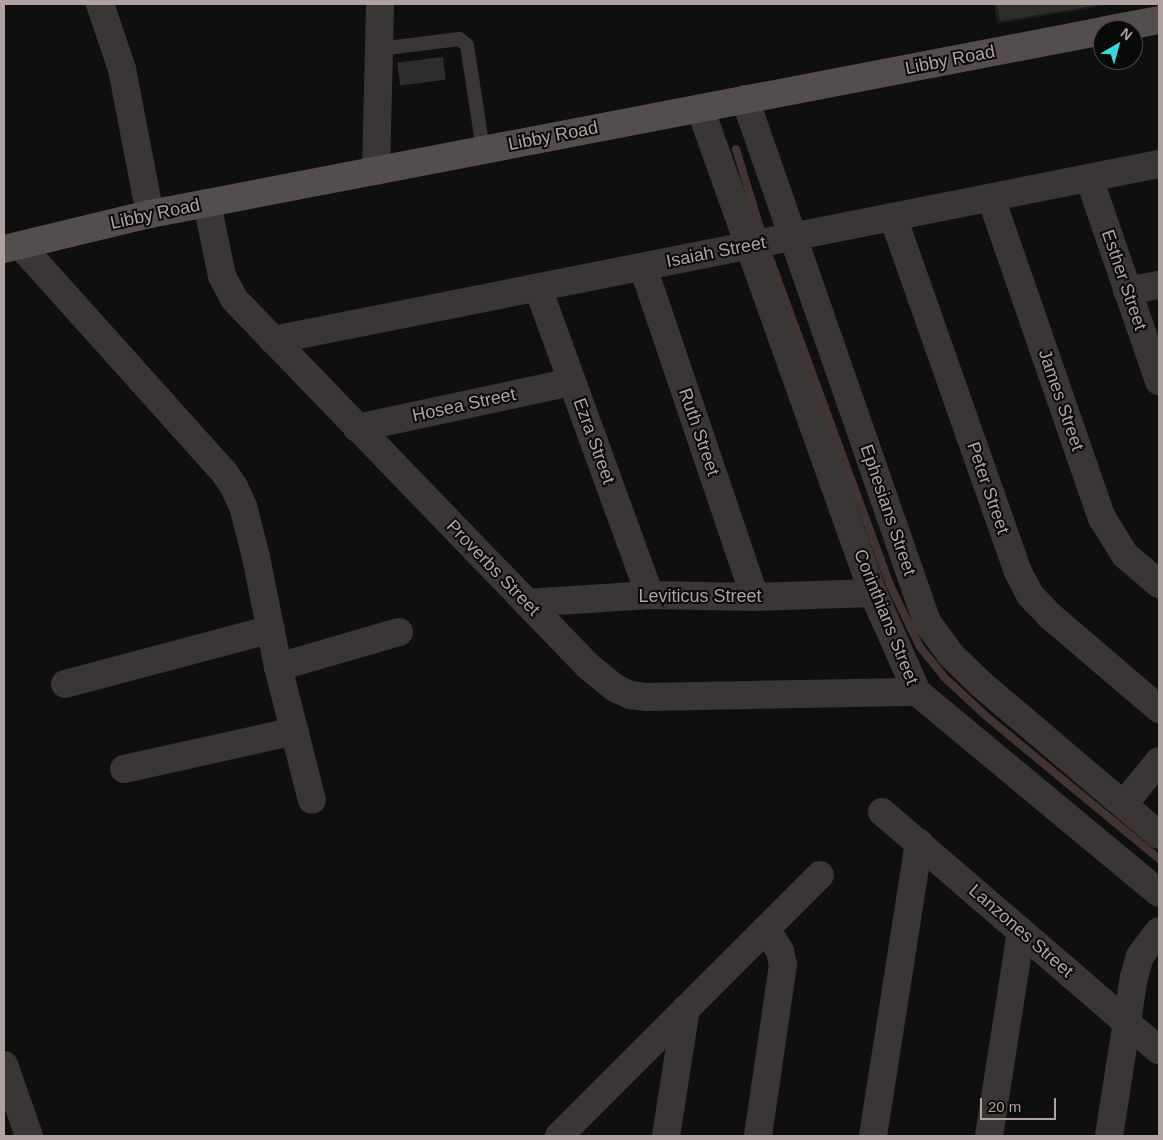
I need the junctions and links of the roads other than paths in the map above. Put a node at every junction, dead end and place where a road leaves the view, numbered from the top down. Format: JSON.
{"nodes":[{"id":1,"x":100,"y":4,"type":"edge"},
{"id":2,"x":380,"y":4,"type":"edge"},
{"id":3,"x":1159,"y":20,"type":"edge"},
{"id":4,"x":1143,"y":23,"type":"edge"},
{"id":5,"x":1093,"y":32,"type":"edge"},
{"id":6,"x":379,"y":49,"type":"junction"},
{"id":7,"x":745,"y":99,"type":"junction"},
{"id":8,"x":700,"y":108,"type":"junction"},
{"id":9,"x":483,"y":150,"type":"junction"},
{"id":10,"x":1159,"y":164,"type":"edge"},
{"id":11,"x":376,"y":170,"type":"junction"},
{"id":12,"x":1089,"y":178,"type":"junction"},
{"id":13,"x":991,"y":198,"type":"junction"},
{"id":14,"x":207,"y":203,"type":"junction"},
{"id":15,"x":150,"y":214,"type":"junction"},
{"id":16,"x":893,"y":217,"type":"junction"},
{"id":17,"x":792,"y":237,"type":"junction"},
{"id":18,"x":748,"y":246,"type":"junction"},
{"id":19,"x":13,"y":248,"type":"edge"},
{"id":20,"x":642,"y":267,"type":"junction"},
{"id":21,"x":1159,"y":285,"type":"edge"},
{"id":22,"x":538,"y":288,"type":"junction"},
{"id":23,"x":1127,"y":291,"type":"junction"},
{"id":24,"x":273,"y":340,"type":"junction"},
{"id":25,"x":1159,"y":381,"type":"edge"},
{"id":26,"x":572,"y":382,"type":"junction"},
{"id":27,"x":358,"y":428,"type":"junction"},
{"id":28,"x":1159,"y":584,"type":"edge"},
{"id":29,"x":873,"y":593,"type":"junction"},
{"id":30,"x":650,"y":595,"type":"junction"},
{"id":31,"x":755,"y":597,"type":"junction"},
{"id":32,"x":527,"y":603,"type":"junction"},
{"id":33,"x":271,"y":629,"type":"junction"},
{"id":34,"x":400,"y":632,"type":"dead end"},
{"id":35,"x":278,"y":667,"type":"junction"},
{"id":36,"x":65,"y":684,"type":"dead end"},
{"id":37,"x":916,"y":692,"type":"junction"},
{"id":38,"x":1159,"y":709,"type":"edge"},
{"id":39,"x":295,"y":731,"type":"junction"},
{"id":40,"x":1159,"y":761,"type":"edge"},
{"id":41,"x":124,"y":769,"type":"dead end"},
{"id":42,"x":312,"y":800,"type":"dead end"},
{"id":43,"x":1124,"y":804,"type":"junction"},
{"id":44,"x":882,"y":812,"type":"dead end"},
{"id":45,"x":1159,"y":835,"type":"edge"},
{"id":46,"x":919,"y":843,"type":"junction"},
{"id":47,"x":820,"y":875,"type":"dead end"},
{"id":48,"x":1159,"y":893,"type":"edge"},
{"id":49,"x":766,"y":929,"type":"junction"},
{"id":50,"x":1021,"y":931,"type":"junction"},
{"id":51,"x":1159,"y":931,"type":"edge"},
{"id":52,"x":686,"y":1010,"type":"junction"},
{"id":53,"x":1125,"y":1021,"type":"junction"},
{"id":54,"x":1159,"y":1050,"type":"edge"},
{"id":55,"x":4,"y":1065,"type":"edge"},
{"id":56,"x":29,"y":1136,"type":"edge"},
{"id":57,"x":559,"y":1136,"type":"edge"},
{"id":58,"x":666,"y":1136,"type":"edge"},
{"id":59,"x":758,"y":1136,"type":"edge"},
{"id":60,"x":873,"y":1136,"type":"edge"},
{"id":61,"x":989,"y":1136,"type":"edge"},
{"id":62,"x":1109,"y":1136,"type":"edge"}],
"edges":[{"from":1,"to":15,"type":"street"},
{"from":2,"to":6,"type":"street"},
{"from":3,"to":4,"type":"main road","name":"Libby Road"},
{"from":5,"to":7,"type":"main road","name":"Libby Road"},
{"from":6,"to":9,"type":"lane"},
{"from":6,"to":11,"type":"street"},
{"from":7,"to":8,"type":"main road","name":"Libby Road"},
{"from":7,"to":17,"type":"street","name":"Ephesians Street"},
{"from":8,"to":9,"type":"main road","name":"Libby Road"},
{"from":8,"to":18,"type":"street","name":"Corinthians Street"},
{"from":9,"to":11,"type":"main road","name":"Libby Road"},
{"from":10,"to":12,"type":"street","name":"Isaiah Street"},
{"from":11,"to":14,"type":"main road","name":"Libby Road"},
{"from":12,"to":13,"type":"street","name":"Isaiah Street"},
{"from":12,"to":23,"type":"street","name":"Esther Street"},
{"from":13,"to":16,"type":"street","name":"Isaiah Street"},
{"from":13,"to":28,"type":"street","name":"James Street"},
{"from":14,"to":15,"type":"main road","name":"Libby Road"},
{"from":14,"to":24,"type":"street","name":"Proverbs Street"},
{"from":15,"to":19,"type":"main road","name":"Libby Road"},
{"from":16,"to":17,"type":"street","name":"Isaiah Street"},
{"from":16,"to":38,"type":"street","name":"Peter Street"},
{"from":17,"to":18,"type":"street","name":"Isaiah Street"},
{"from":17,"to":43,"type":"street","name":"Ephesians Street"},
{"from":18,"to":20,"type":"street","name":"Isaiah Street"},
{"from":18,"to":29,"type":"street","name":"Corinthians Street"},
{"from":19,"to":33,"type":"street"},
{"from":20,"to":22,"type":"street","name":"Isaiah Street"},
{"from":20,"to":31,"type":"street","name":"Ruth Street"},
{"from":21,"to":23,"type":"street"},
{"from":22,"to":24,"type":"street","name":"Isaiah Street"},
{"from":22,"to":26,"type":"street","name":"Ezra Street"},
{"from":23,"to":25,"type":"street","name":"Esther Street"},
{"from":24,"to":27,"type":"street","name":"Proverbs Street"},
{"from":26,"to":27,"type":"street","name":"Hosea Street"},
{"from":26,"to":30,"type":"street","name":"Ezra Street"},
{"from":27,"to":32,"type":"street","name":"Proverbs Street"},
{"from":29,"to":31,"type":"street","name":"Leviticus Street"},
{"from":29,"to":37,"type":"street","name":"Corinthians Street"},
{"from":30,"to":31,"type":"street","name":"Leviticus Street"},
{"from":30,"to":32,"type":"street","name":"Leviticus Street"},
{"from":32,"to":37,"type":"street","name":"Proverbs Street"},
{"from":33,"to":35,"type":"street"},
{"from":33,"to":36,"type":"street"},
{"from":34,"to":35,"type":"street"},
{"from":35,"to":39,"type":"street"},
{"from":37,"to":48,"type":"street","name":"Corinthians Street"},
{"from":39,"to":41,"type":"street"},
{"from":39,"to":42,"type":"street"},
{"from":40,"to":43,"type":"street"},
{"from":43,"to":45,"type":"street","name":"Ephesians Street"},
{"from":44,"to":46,"type":"street","name":"Lanzones Street"},
{"from":46,"to":50,"type":"street","name":"Lanzones Street"},
{"from":46,"to":60,"type":"street"},
{"from":47,"to":49,"type":"street"},
{"from":49,"to":52,"type":"street"},
{"from":49,"to":59,"type":"street"},
{"from":50,"to":53,"type":"street","name":"Lanzones Street"},
{"from":50,"to":61,"type":"street"},
{"from":51,"to":53,"type":"street"},
{"from":52,"to":57,"type":"street"},
{"from":52,"to":58,"type":"street"},
{"from":53,"to":54,"type":"street","name":"Lanzones Street"},
{"from":53,"to":62,"type":"street"},
{"from":55,"to":56,"type":"street"}]}
